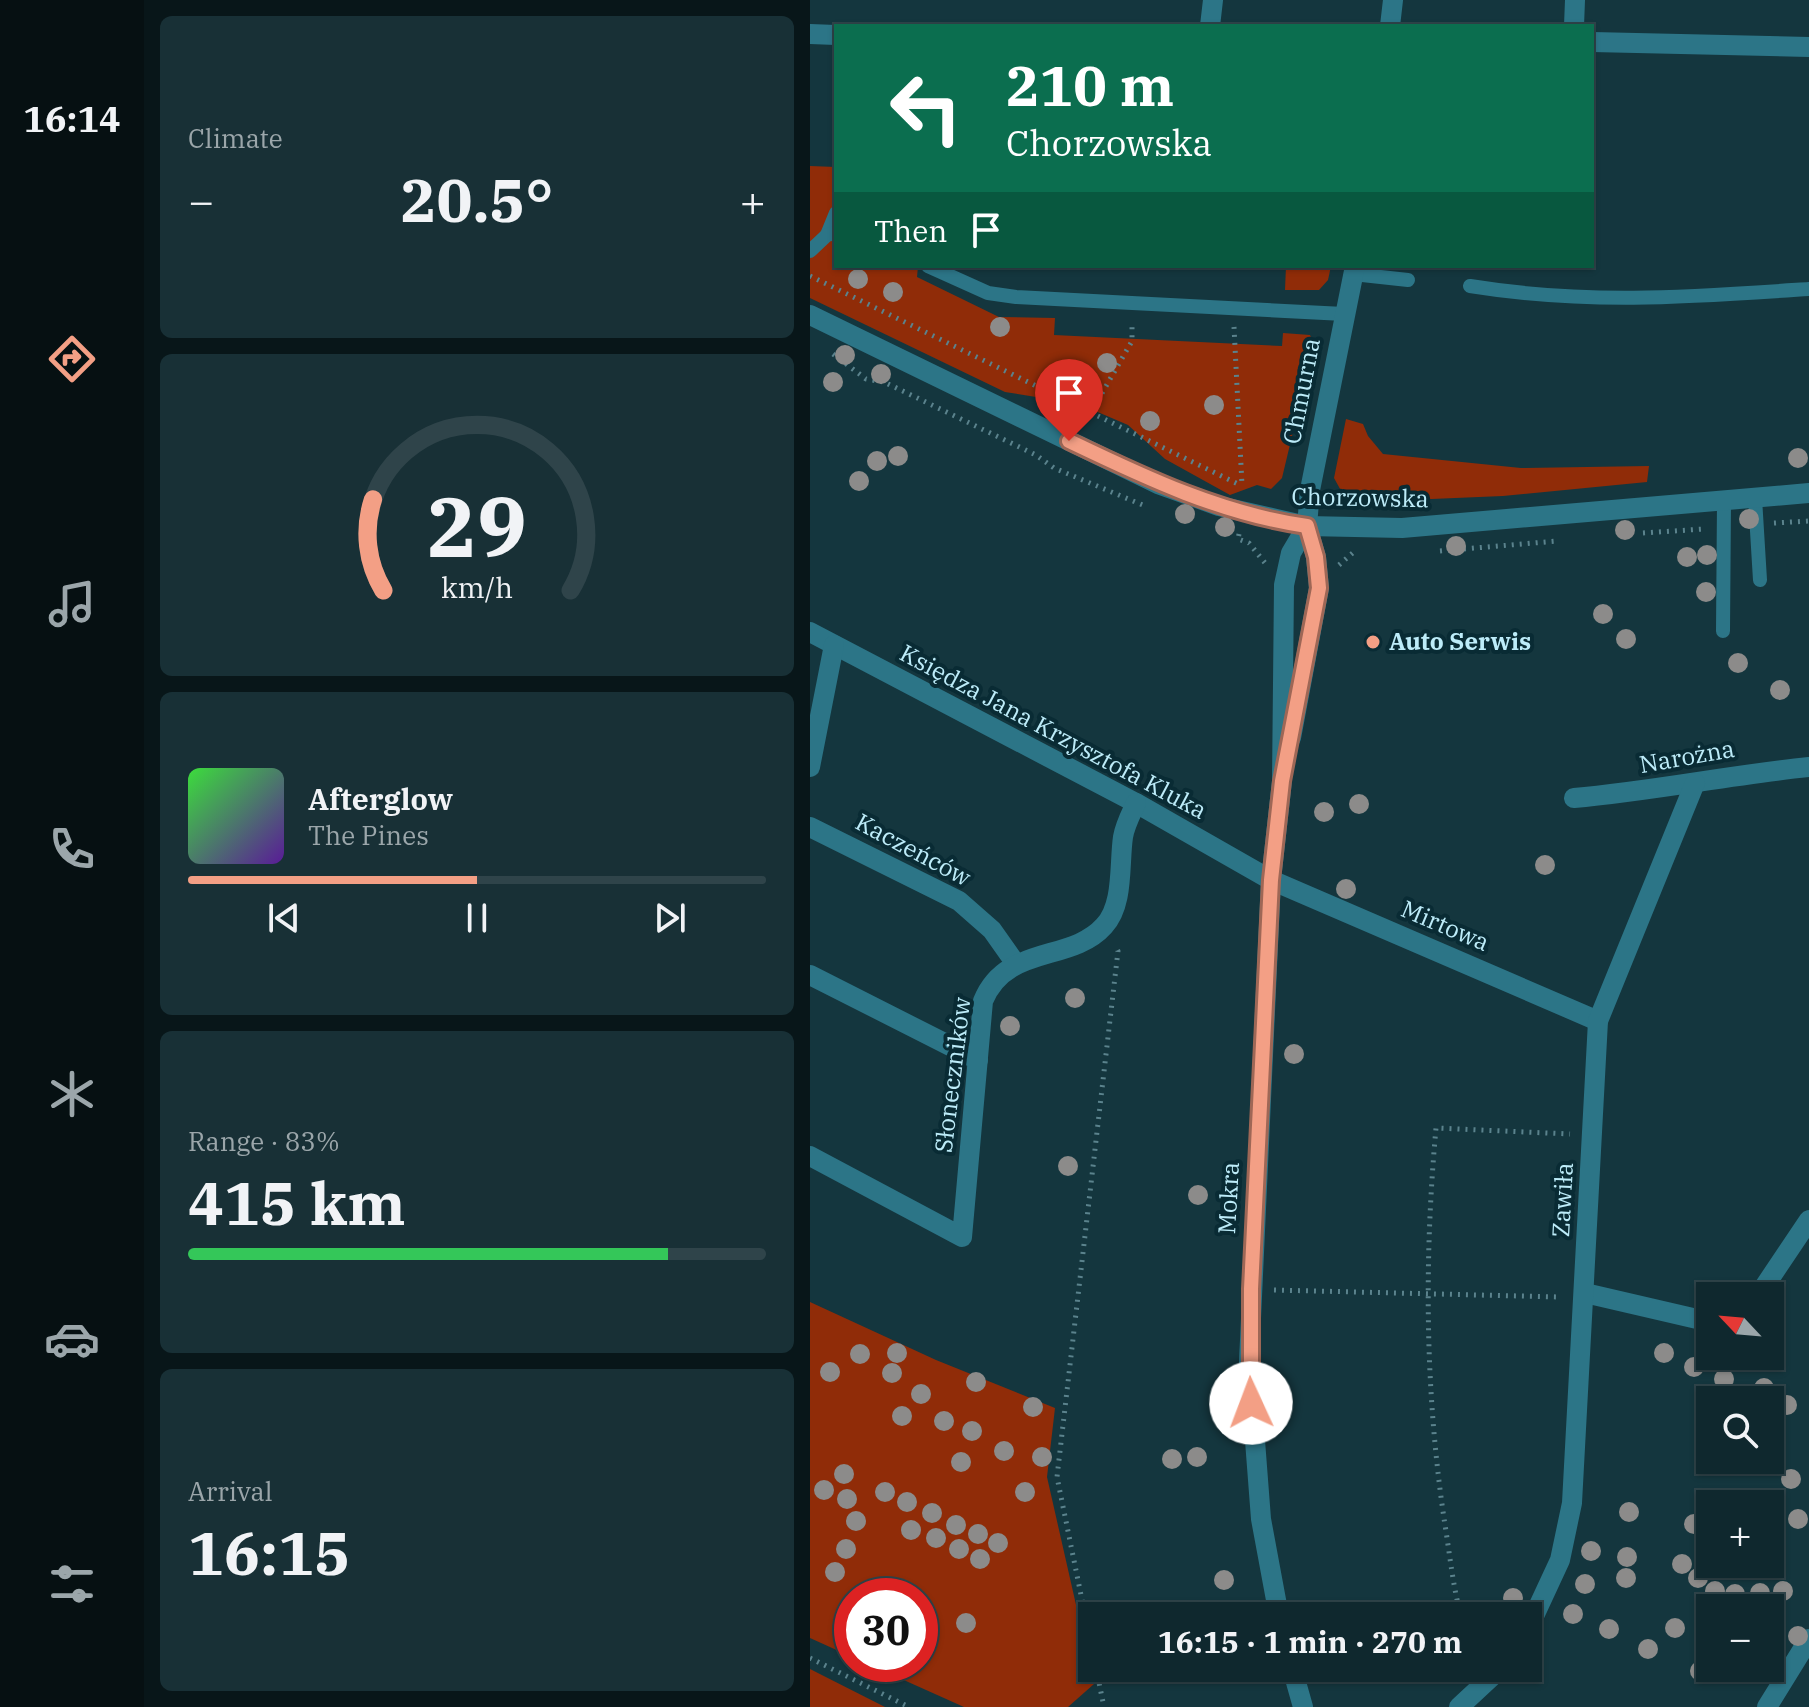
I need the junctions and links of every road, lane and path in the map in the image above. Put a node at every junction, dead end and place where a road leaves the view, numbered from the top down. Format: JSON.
{"nodes":[{"id":1,"x":1213,"y":0,"type":"edge"},
{"id":2,"x":1393,"y":0,"type":"edge"},
{"id":3,"x":1575,"y":0,"type":"edge"},
{"id":4,"x":1210,"y":24,"type":"edge"},
{"id":5,"x":1390,"y":24,"type":"edge"},
{"id":6,"x":1574,"y":24,"type":"edge"},
{"id":7,"x":810,"y":34,"type":"edge"},
{"id":8,"x":834,"y":35,"type":"edge"},
{"id":9,"x":1594,"y":42,"type":"edge"},
{"id":10,"x":1809,"y":47,"type":"edge"},
{"id":11,"x":832,"y":234,"type":"edge"},
{"id":12,"x":810,"y":251,"type":"edge"},
{"id":13,"x":932,"y":268,"type":"edge"},
{"id":14,"x":1354,"y":270,"type":"edge"},
{"id":15,"x":810,"y":276,"type":"edge"},
{"id":16,"x":1408,"y":280,"type":"dead end"},
{"id":17,"x":1470,"y":286,"type":"dead end"},
{"id":18,"x":1809,"y":289,"type":"edge"},
{"id":19,"x":1132,"y":302,"type":"junction"},
{"id":20,"x":1234,"y":308,"type":"junction"},
{"id":21,"x":1344,"y":314,"type":"junction"},
{"id":22,"x":810,"y":315,"type":"edge"},
{"id":23,"x":1090,"y":414,"type":"junction"},
{"id":24,"x":1242,"y":485,"type":"junction"},
{"id":25,"x":1252,"y":491,"type":"dead end"},
{"id":26,"x":1809,"y":493,"type":"edge"},
{"id":27,"x":1755,"y":498,"type":"junction"},
{"id":28,"x":1724,"y":501,"type":"junction"},
{"id":29,"x":1307,"y":526,"type":"junction"},
{"id":30,"x":1760,"y":580,"type":"dead end"},
{"id":31,"x":1723,"y":631,"type":"dead end"},
{"id":32,"x":810,"y":632,"type":"edge"},
{"id":33,"x":834,"y":645,"type":"junction"},
{"id":34,"x":810,"y":767,"type":"edge"},
{"id":35,"x":1809,"y":767,"type":"edge"},
{"id":36,"x":1282,"y":781,"type":"junction"},
{"id":37,"x":1695,"y":783,"type":"junction"},
{"id":38,"x":1574,"y":798,"type":"dead end"},
{"id":39,"x":1136,"y":803,"type":"junction"},
{"id":40,"x":810,"y":827,"type":"edge"},
{"id":41,"x":1271,"y":880,"type":"junction"},
{"id":42,"x":1102,"y":929,"type":"junction"},
{"id":43,"x":1016,"y":964,"type":"junction"},
{"id":44,"x":810,"y":975,"type":"edge"},
{"id":45,"x":1598,"y":1021,"type":"junction"},
{"id":46,"x":978,"y":1060,"type":"junction"},
{"id":47,"x":1575,"y":1134,"type":"dead end"},
{"id":48,"x":810,"y":1156,"type":"edge"},
{"id":49,"x":1809,"y":1220,"type":"edge"},
{"id":50,"x":1767,"y":1282,"type":"edge"},
{"id":51,"x":1251,"y":1289,"type":"junction"},
{"id":52,"x":1585,"y":1293,"type":"junction"},
{"id":53,"x":1429,"y":1295,"type":"junction"},
{"id":54,"x":1696,"y":1319,"type":"edge"},
{"id":55,"x":1082,"y":1602,"type":"edge"},
{"id":56,"x":1276,"y":1602,"type":"edge"},
{"id":57,"x":1459,"y":1602,"type":"edge"},
{"id":58,"x":1541,"y":1602,"type":"edge"},
{"id":59,"x":1809,"y":1639,"type":"edge"},
{"id":60,"x":810,"y":1658,"type":"edge"},
{"id":61,"x":1099,"y":1682,"type":"edge"},
{"id":62,"x":1296,"y":1682,"type":"edge"},
{"id":63,"x":1486,"y":1682,"type":"edge"},
{"id":64,"x":909,"y":1707,"type":"edge"},
{"id":65,"x":1104,"y":1707,"type":"edge"},
{"id":66,"x":1303,"y":1707,"type":"edge"},
{"id":67,"x":1459,"y":1707,"type":"edge"},
{"id":68,"x":1767,"y":1707,"type":"edge"}],
"edges":[{"from":1,"to":4,"type":"street"},
{"from":2,"to":5,"type":"street"},
{"from":3,"to":6,"type":"street"},
{"from":7,"to":8,"type":"street"},
{"from":9,"to":10,"type":"street"},
{"from":11,"to":12,"type":"lane"},
{"from":13,"to":19,"type":"lane"},
{"from":14,"to":16,"type":"lane"},
{"from":14,"to":21,"type":"street","name":"Chmurna"},
{"from":15,"to":23,"type":"path"},
{"from":17,"to":18,"type":"lane"},
{"from":19,"to":20,"type":"lane"},
{"from":19,"to":23,"type":"path"},
{"from":20,"to":21,"type":"lane"},
{"from":20,"to":24,"type":"path"},
{"from":21,"to":29,"type":"street","name":"Chmurna"},
{"from":22,"to":29,"type":"street","name":"Chorzowska"},
{"from":23,"to":24,"type":"path"},
{"from":24,"to":25,"type":"path"},
{"from":26,"to":27,"type":"street","name":"Chorzowska"},
{"from":27,"to":28,"type":"street","name":"Chorzowska"},
{"from":27,"to":30,"type":"lane"},
{"from":28,"to":29,"type":"street","name":"Chorzowska"},
{"from":28,"to":31,"type":"lane"},
{"from":29,"to":36,"type":"street","name":"Mokra"},
{"from":29,"to":36,"type":"street","name":"Mokra"},
{"from":32,"to":33,"type":"street","name":"Księdza Jana Krzysztofa Kluka"},
{"from":33,"to":34,"type":"street"},
{"from":33,"to":39,"type":"street","name":"Księdza Jana Krzysztofa Kluka"},
{"from":35,"to":37,"type":"street","name":"Narożna"},
{"from":36,"to":41,"type":"street","name":"Mokra"},
{"from":37,"to":38,"type":"street","name":"Narożna"},
{"from":37,"to":45,"type":"street","name":"Zawiła"},
{"from":39,"to":41,"type":"street","name":"Księdza Jana Krzysztofa Kluka"},
{"from":39,"to":42,"type":"street"},
{"from":40,"to":43,"type":"street","name":"Kaczeńców"},
{"from":41,"to":45,"type":"street","name":"Mirtowa"},
{"from":41,"to":51,"type":"street","name":"Mokra"},
{"from":42,"to":43,"type":"street","name":"Słoneczników"},
{"from":42,"to":55,"type":"path"},
{"from":43,"to":46,"type":"street","name":"Słoneczników"},
{"from":44,"to":46,"type":"street"},
{"from":45,"to":52,"type":"street","name":"Zawiła"},
{"from":46,"to":48,"type":"street","name":"Słoneczników"},
{"from":47,"to":53,"type":"path"},
{"from":49,"to":50,"type":"street"},
{"from":51,"to":53,"type":"path"},
{"from":51,"to":56,"type":"street","name":"Mokra"},
{"from":52,"to":53,"type":"path"},
{"from":52,"to":54,"type":"street"},
{"from":52,"to":58,"type":"street","name":"Zawiła"},
{"from":53,"to":57,"type":"path"},
{"from":59,"to":68,"type":"street"},
{"from":60,"to":64,"type":"path"},
{"from":61,"to":65,"type":"path"},
{"from":62,"to":66,"type":"street"},
{"from":63,"to":67,"type":"street"}]}
